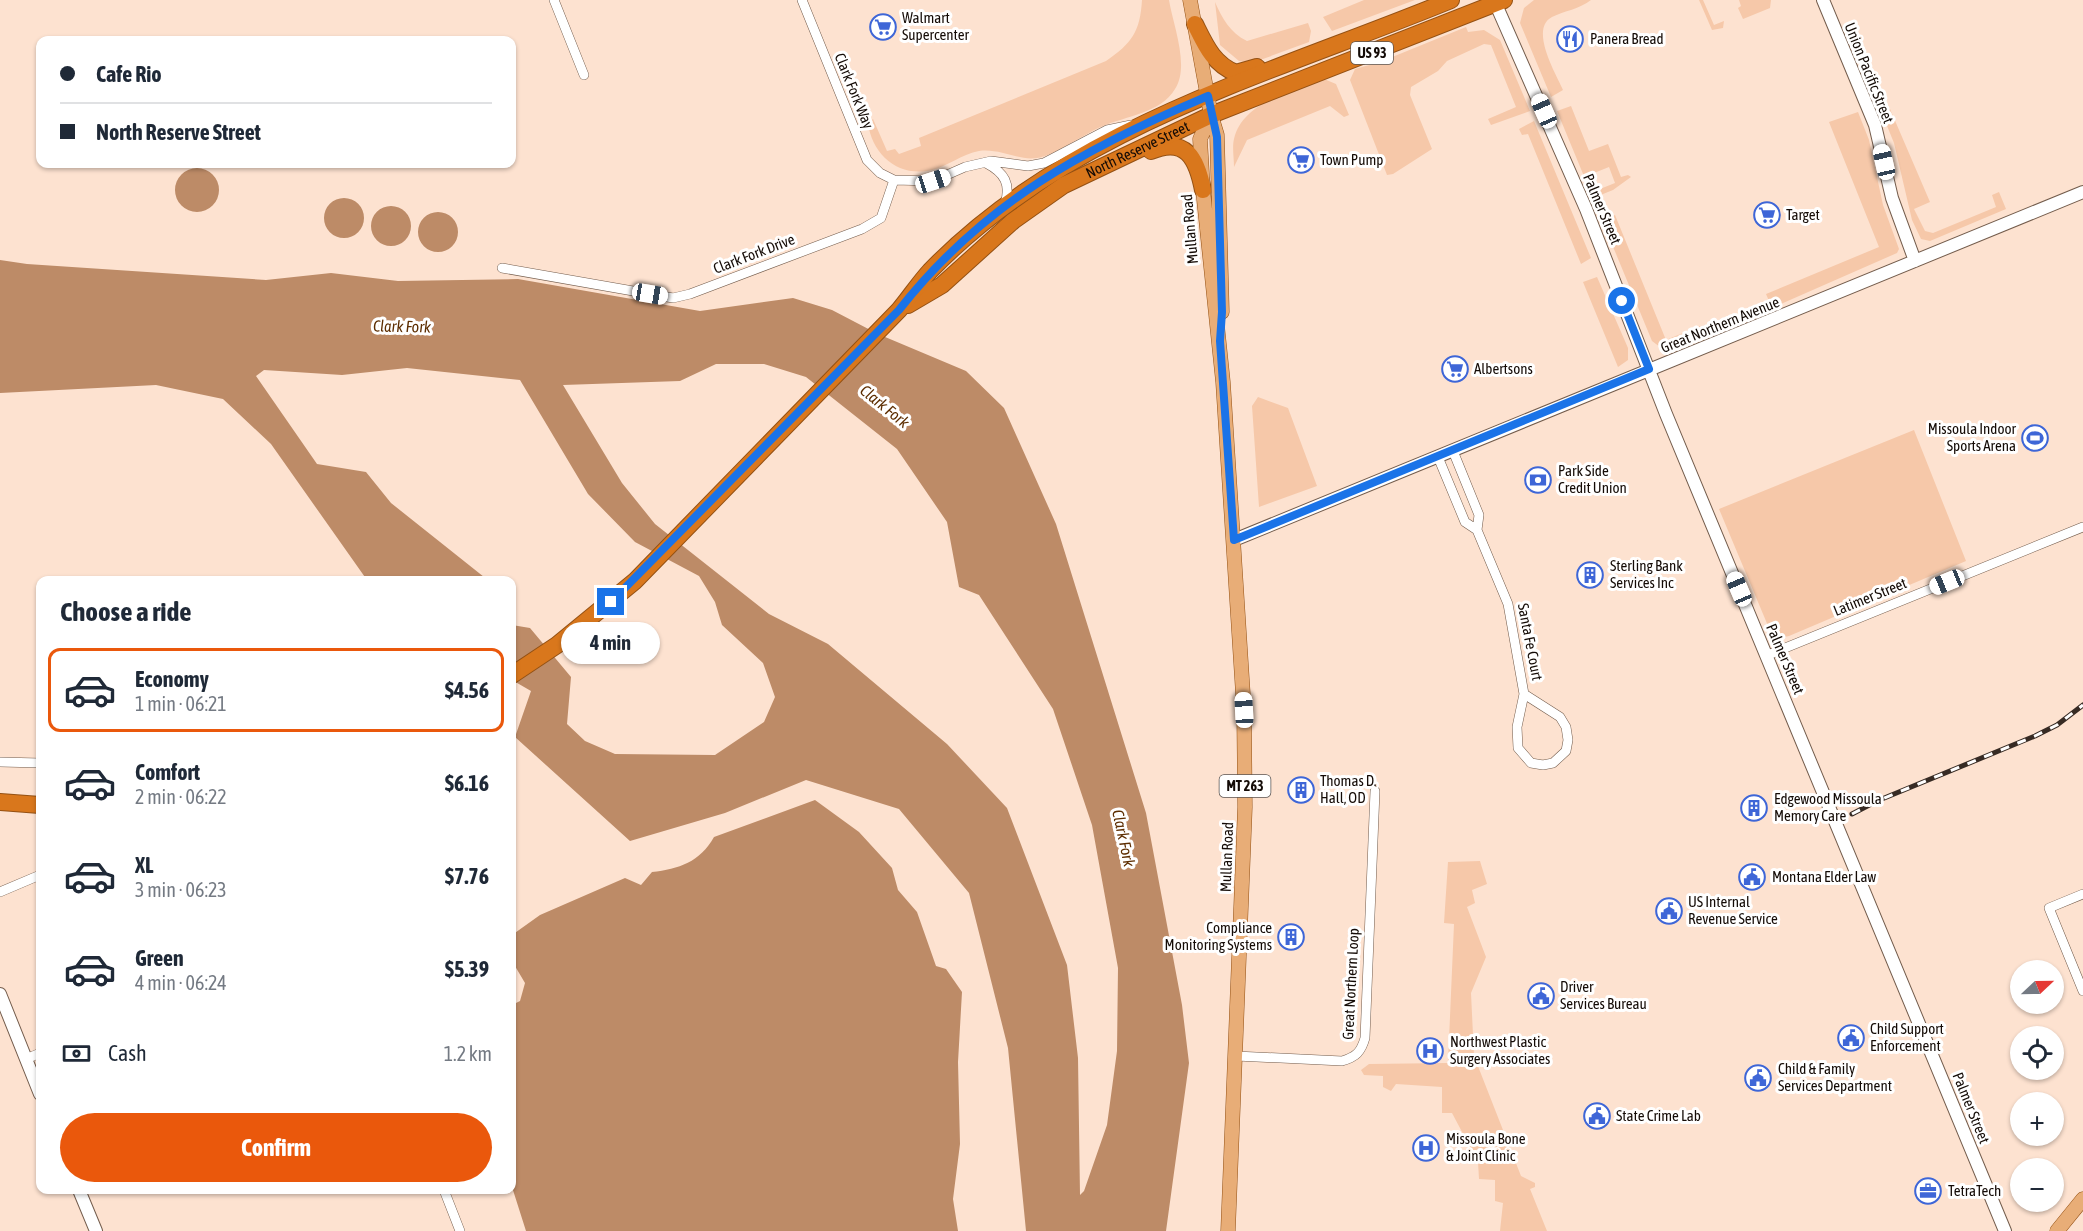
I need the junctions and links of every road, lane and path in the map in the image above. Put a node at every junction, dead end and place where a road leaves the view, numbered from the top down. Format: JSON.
{"nodes":[{"id":1,"x":554,"y":0,"type":"edge"},
{"id":2,"x":802,"y":0,"type":"edge"},
{"id":3,"x":1190,"y":0,"type":"edge"},
{"id":4,"x":1823,"y":0,"type":"edge"},
{"id":5,"x":1449,"y":1,"type":"edge"},
{"id":6,"x":1498,"y":1,"type":"edge"},
{"id":7,"x":1194,"y":24,"type":"junction"},
{"id":8,"x":584,"y":75,"type":"dead end"},
{"id":9,"x":1208,"y":96,"type":"junction"},
{"id":10,"x":1211,"y":116,"type":"junction"},
{"id":11,"x":1141,"y":125,"type":"junction"},
{"id":12,"x":984,"y":162,"type":"junction"},
{"id":13,"x":894,"y":180,"type":"junction"},
{"id":14,"x":1064,"y":185,"type":"junction"},
{"id":15,"x":1203,"y":190,"type":"junction"},
{"id":16,"x":2083,"y":192,"type":"edge"},
{"id":17,"x":1005,"y":206,"type":"junction"},
{"id":18,"x":1915,"y":261,"type":"junction"},
{"id":19,"x":502,"y":268,"type":"dead end"},
{"id":20,"x":899,"y":310,"type":"junction"},
{"id":21,"x":1220,"y":341,"type":"junction"},
{"id":22,"x":1649,"y":369,"type":"junction"},
{"id":23,"x":1453,"y":451,"type":"junction"},
{"id":24,"x":1438,"y":457,"type":"junction"},
{"id":25,"x":2083,"y":527,"type":"edge"},
{"id":26,"x":1477,"y":530,"type":"junction"},
{"id":27,"x":1234,"y":540,"type":"junction"},
{"id":28,"x":1767,"y":655,"type":"junction"},
{"id":29,"x":516,"y":672,"type":"edge"},
{"id":30,"x":1524,"y":694,"type":"junction"},
{"id":31,"x":0,"y":762,"type":"edge"},
{"id":32,"x":36,"y":764,"type":"edge"},
{"id":33,"x":1375,"y":791,"type":"dead end"},
{"id":34,"x":0,"y":802,"type":"edge"},
{"id":35,"x":36,"y":805,"type":"edge"},
{"id":36,"x":36,"y":878,"type":"edge"},
{"id":37,"x":0,"y":892,"type":"edge"},
{"id":38,"x":2083,"y":894,"type":"edge"},
{"id":39,"x":2083,"y":991,"type":"edge"},
{"id":40,"x":0,"y":994,"type":"edge"},
{"id":41,"x":36,"y":1055,"type":"edge"},
{"id":42,"x":1236,"y":1056,"type":"junction"},
{"id":43,"x":26,"y":1059,"type":"junction"},
{"id":44,"x":36,"y":1084,"type":"edge"},
{"id":45,"x":82,"y":1194,"type":"edge"},
{"id":46,"x":446,"y":1194,"type":"edge"},
{"id":47,"x":2083,"y":1199,"type":"edge"},
{"id":48,"x":96,"y":1231,"type":"edge"},
{"id":49,"x":460,"y":1231,"type":"edge"},
{"id":50,"x":1228,"y":1231,"type":"edge"},
{"id":51,"x":2005,"y":1231,"type":"edge"},
{"id":52,"x":2057,"y":1231,"type":"edge"}],
"edges":[{"from":1,"to":8,"type":"street"},
{"from":2,"to":13,"type":"street","name":"Clark Fork Way"},
{"from":3,"to":7,"type":"main road","name":"Mullan Road"},
{"from":4,"to":18,"type":"street","name":"Union Pacific Street"},
{"from":5,"to":7,"type":"highway"},
{"from":5,"to":9,"type":"highway","name":"North Reserve Street","number":"US 93"},
{"from":6,"to":10,"type":"highway","name":"North Reserve Street","number":"US 93"},
{"from":6,"to":22,"type":"street","name":"Palmer Street"},
{"from":7,"to":9,"type":"main road","name":"Mullan Road"},
{"from":9,"to":10,"type":"main road","name":"Mullan Road"},
{"from":9,"to":11,"type":"highway","name":"North Reserve Street","number":"US 93"},
{"from":10,"to":14,"type":"highway","name":"North Reserve Street","number":"US 93"},
{"from":10,"to":15,"type":"main road","name":"Mullan Road","number":"MT 263"},
{"from":10,"to":21,"type":"main road","name":"Mullan Road"},
{"from":11,"to":12,"type":"street"},
{"from":11,"to":17,"type":"highway","name":"North Reserve Street","number":"US 93"},
{"from":12,"to":13,"type":"street"},
{"from":12,"to":17,"type":"street"},
{"from":13,"to":19,"type":"street","name":"Clark Fork Drive"},
{"from":14,"to":15,"type":"highway"},
{"from":14,"to":20,"type":"highway","name":"North Reserve Street","number":"US 93"},
{"from":15,"to":21,"type":"main road","name":"Mullan Road","number":"MT 263"},
{"from":16,"to":18,"type":"street","name":"Great Northern Avenue"},
{"from":17,"to":20,"type":"highway","name":"North Reserve Street","number":"US 93"},
{"from":18,"to":22,"type":"street","name":"Great Northern Avenue"},
{"from":20,"to":29,"type":"highway","name":"North Reserve Street"},
{"from":21,"to":27,"type":"main road","name":"Mullan Road","number":"MT 263"},
{"from":22,"to":23,"type":"street","name":"Great Northern Avenue"},
{"from":22,"to":28,"type":"street","name":"Palmer Street"},
{"from":23,"to":24,"type":"street","name":"Great Northern Avenue"},
{"from":23,"to":26,"type":"street","name":"Santa Fe Court"},
{"from":24,"to":26,"type":"street","name":"Santa Fe Court"},
{"from":24,"to":27,"type":"street","name":"Great Northern Avenue"},
{"from":25,"to":28,"type":"street","name":"Latimer Street"},
{"from":26,"to":30,"type":"street","name":"Santa Fe Court"},
{"from":27,"to":42,"type":"main road","name":"Mullan Road","number":"MT 263"},
{"from":28,"to":51,"type":"street","name":"Palmer Street"},
{"from":30,"to":30,"type":"street","name":"Santa Fe Court"},
{"from":31,"to":32,"type":"street"},
{"from":33,"to":42,"type":"street","name":"Great Northern Loop"},
{"from":34,"to":35,"type":"highway"},
{"from":36,"to":37,"type":"street"},
{"from":38,"to":39,"type":"street"},
{"from":40,"to":43,"type":"street"},
{"from":41,"to":43,"type":"street"},
{"from":42,"to":50,"type":"main road","name":"Mullan Road","number":"MT 263"},
{"from":43,"to":44,"type":"street"},
{"from":45,"to":48,"type":"street"},
{"from":46,"to":49,"type":"street"},
{"from":47,"to":52,"type":"main road"}]}
